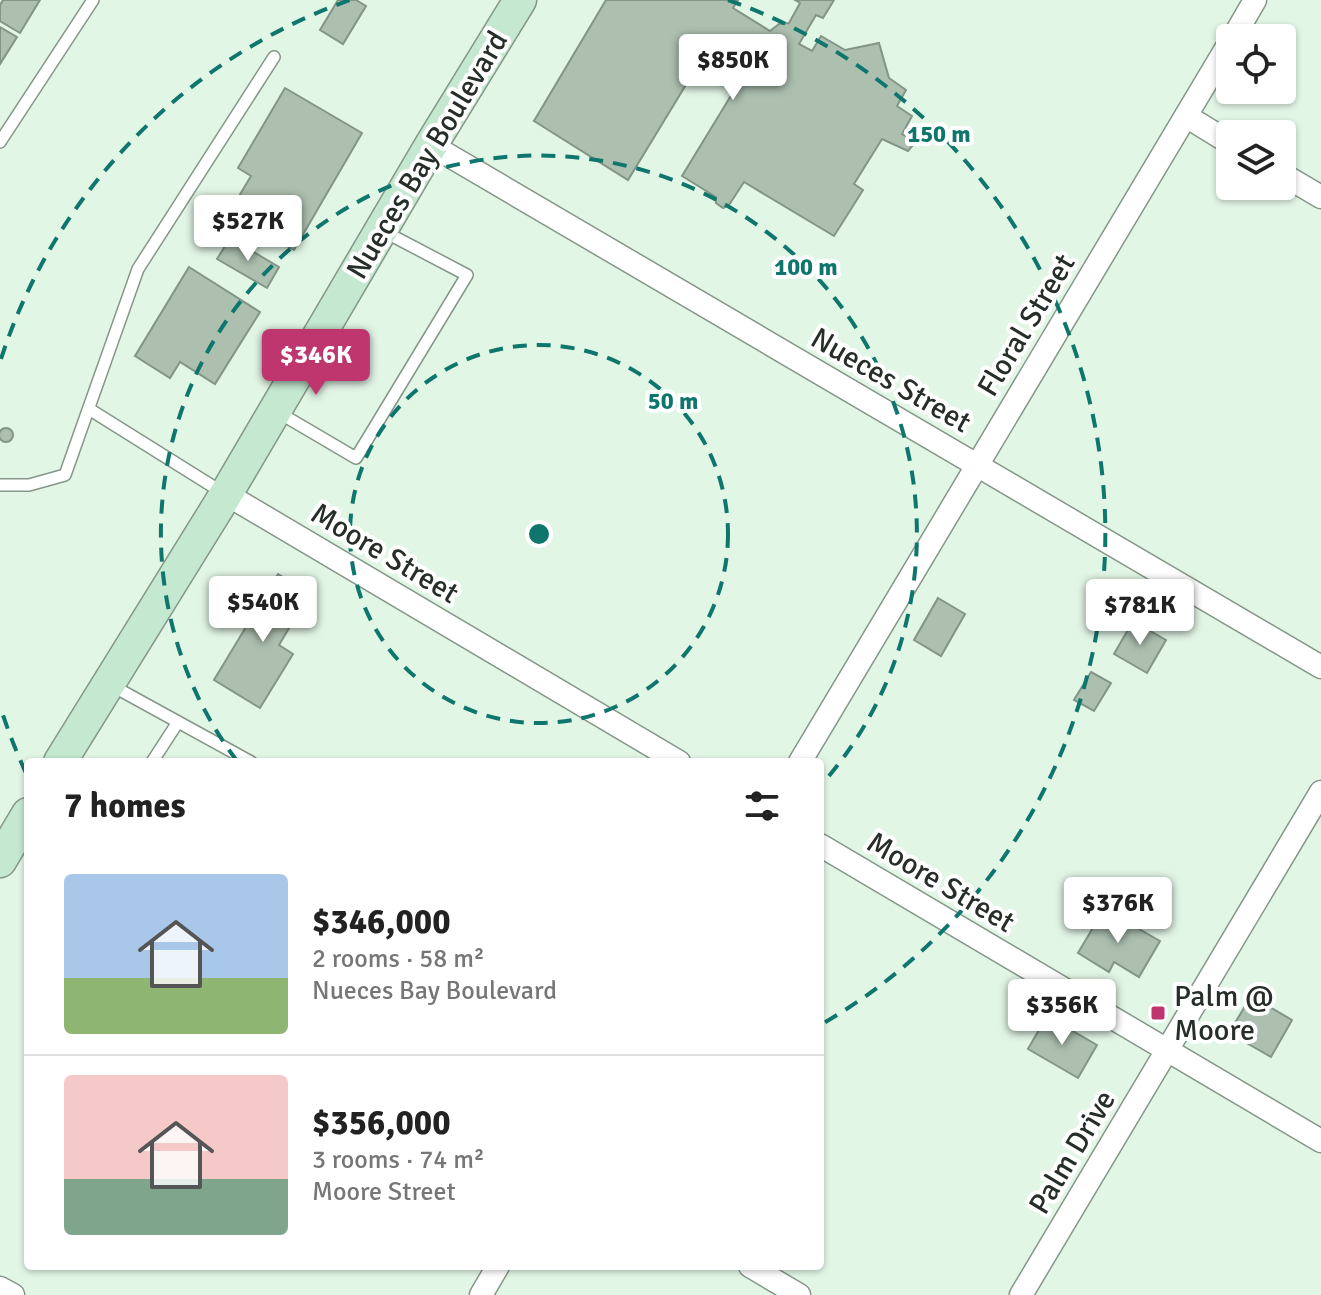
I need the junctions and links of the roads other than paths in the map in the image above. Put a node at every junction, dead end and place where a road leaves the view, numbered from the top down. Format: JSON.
{"nodes":[{"id":1,"x":93,"y":0,"type":"edge"},
{"id":2,"x":520,"y":0,"type":"edge"},
{"id":3,"x":1255,"y":0,"type":"edge"},
{"id":4,"x":1241,"y":24,"type":"edge"},
{"id":5,"x":274,"y":57,"type":"dead end"},
{"id":6,"x":1216,"y":65,"type":"edge"},
{"id":7,"x":1186,"y":116,"type":"junction"},
{"id":8,"x":1216,"y":134,"type":"edge"},
{"id":9,"x":0,"y":142,"type":"edge"},
{"id":10,"x":431,"y":145,"type":"junction"},
{"id":11,"x":1296,"y":182,"type":"edge"},
{"id":12,"x":1321,"y":197,"type":"edge"},
{"id":13,"x":381,"y":229,"type":"junction"},
{"id":14,"x":89,"y":409,"type":"junction"},
{"id":15,"x":275,"y":411,"type":"junction"},
{"id":16,"x":977,"y":466,"type":"junction"},
{"id":17,"x":0,"y":485,"type":"edge"},
{"id":18,"x":226,"y":494,"type":"junction"},
{"id":19,"x":1321,"y":667,"type":"edge"},
{"id":20,"x":108,"y":684,"type":"junction"},
{"id":21,"x":178,"y":722,"type":"junction"},
{"id":22,"x":62,"y":758,"type":"edge"},
{"id":23,"x":155,"y":758,"type":"edge"},
{"id":24,"x":244,"y":758,"type":"edge"},
{"id":25,"x":672,"y":758,"type":"edge"},
{"id":26,"x":802,"y":758,"type":"edge"},
{"id":27,"x":1321,"y":792,"type":"edge"},
{"id":28,"x":24,"y":827,"type":"edge"},
{"id":29,"x":824,"y":847,"type":"edge"},
{"id":30,"x":0,"y":861,"type":"edge"},
{"id":31,"x":1167,"y":1050,"type":"junction"},
{"id":32,"x":1321,"y":1141,"type":"edge"},
{"id":33,"x":496,"y":1270,"type":"edge"},
{"id":34,"x":757,"y":1270,"type":"edge"},
{"id":35,"x":0,"y":1288,"type":"edge"},
{"id":36,"x":13,"y":1295,"type":"edge"},
{"id":37,"x":481,"y":1295,"type":"edge"},
{"id":38,"x":799,"y":1295,"type":"edge"},
{"id":39,"x":1021,"y":1295,"type":"edge"}],
"edges":[{"from":1,"to":9,"type":"lane"},
{"from":2,"to":10,"type":"street","name":"Nueces Bay Boulevard"},
{"from":3,"to":4,"type":"street","name":"Floral Street"},
{"from":5,"to":14,"type":"lane"},
{"from":6,"to":7,"type":"street","name":"Floral Street"},
{"from":7,"to":8,"type":"street"},
{"from":7,"to":16,"type":"street","name":"Floral Street"},
{"from":10,"to":13,"type":"street","name":"Nueces Bay Boulevard"},
{"from":10,"to":16,"type":"street","name":"Nueces Street"},
{"from":11,"to":12,"type":"street"},
{"from":13,"to":15,"type":"street","name":"Nueces Bay Boulevard"},
{"from":13,"to":15,"type":"lane"},
{"from":14,"to":17,"type":"lane"},
{"from":14,"to":18,"type":"lane"},
{"from":15,"to":18,"type":"street","name":"Nueces Bay Boulevard"},
{"from":16,"to":19,"type":"street","name":"Nueces Street"},
{"from":16,"to":26,"type":"street","name":"Floral Street"},
{"from":18,"to":20,"type":"street","name":"Nueces Bay Boulevard"},
{"from":18,"to":25,"type":"street","name":"Moore Street"},
{"from":20,"to":21,"type":"lane"},
{"from":20,"to":22,"type":"street","name":"Nueces Bay Boulevard"},
{"from":21,"to":23,"type":"lane"},
{"from":21,"to":24,"type":"lane"},
{"from":27,"to":31,"type":"street","name":"Palm Drive"},
{"from":28,"to":30,"type":"street"},
{"from":29,"to":31,"type":"street","name":"Moore Street"},
{"from":31,"to":32,"type":"street","name":"Moore Street"},
{"from":31,"to":39,"type":"street","name":"Palm Drive"},
{"from":33,"to":37,"type":"street"},
{"from":34,"to":38,"type":"street"},
{"from":35,"to":36,"type":"street"}]}
